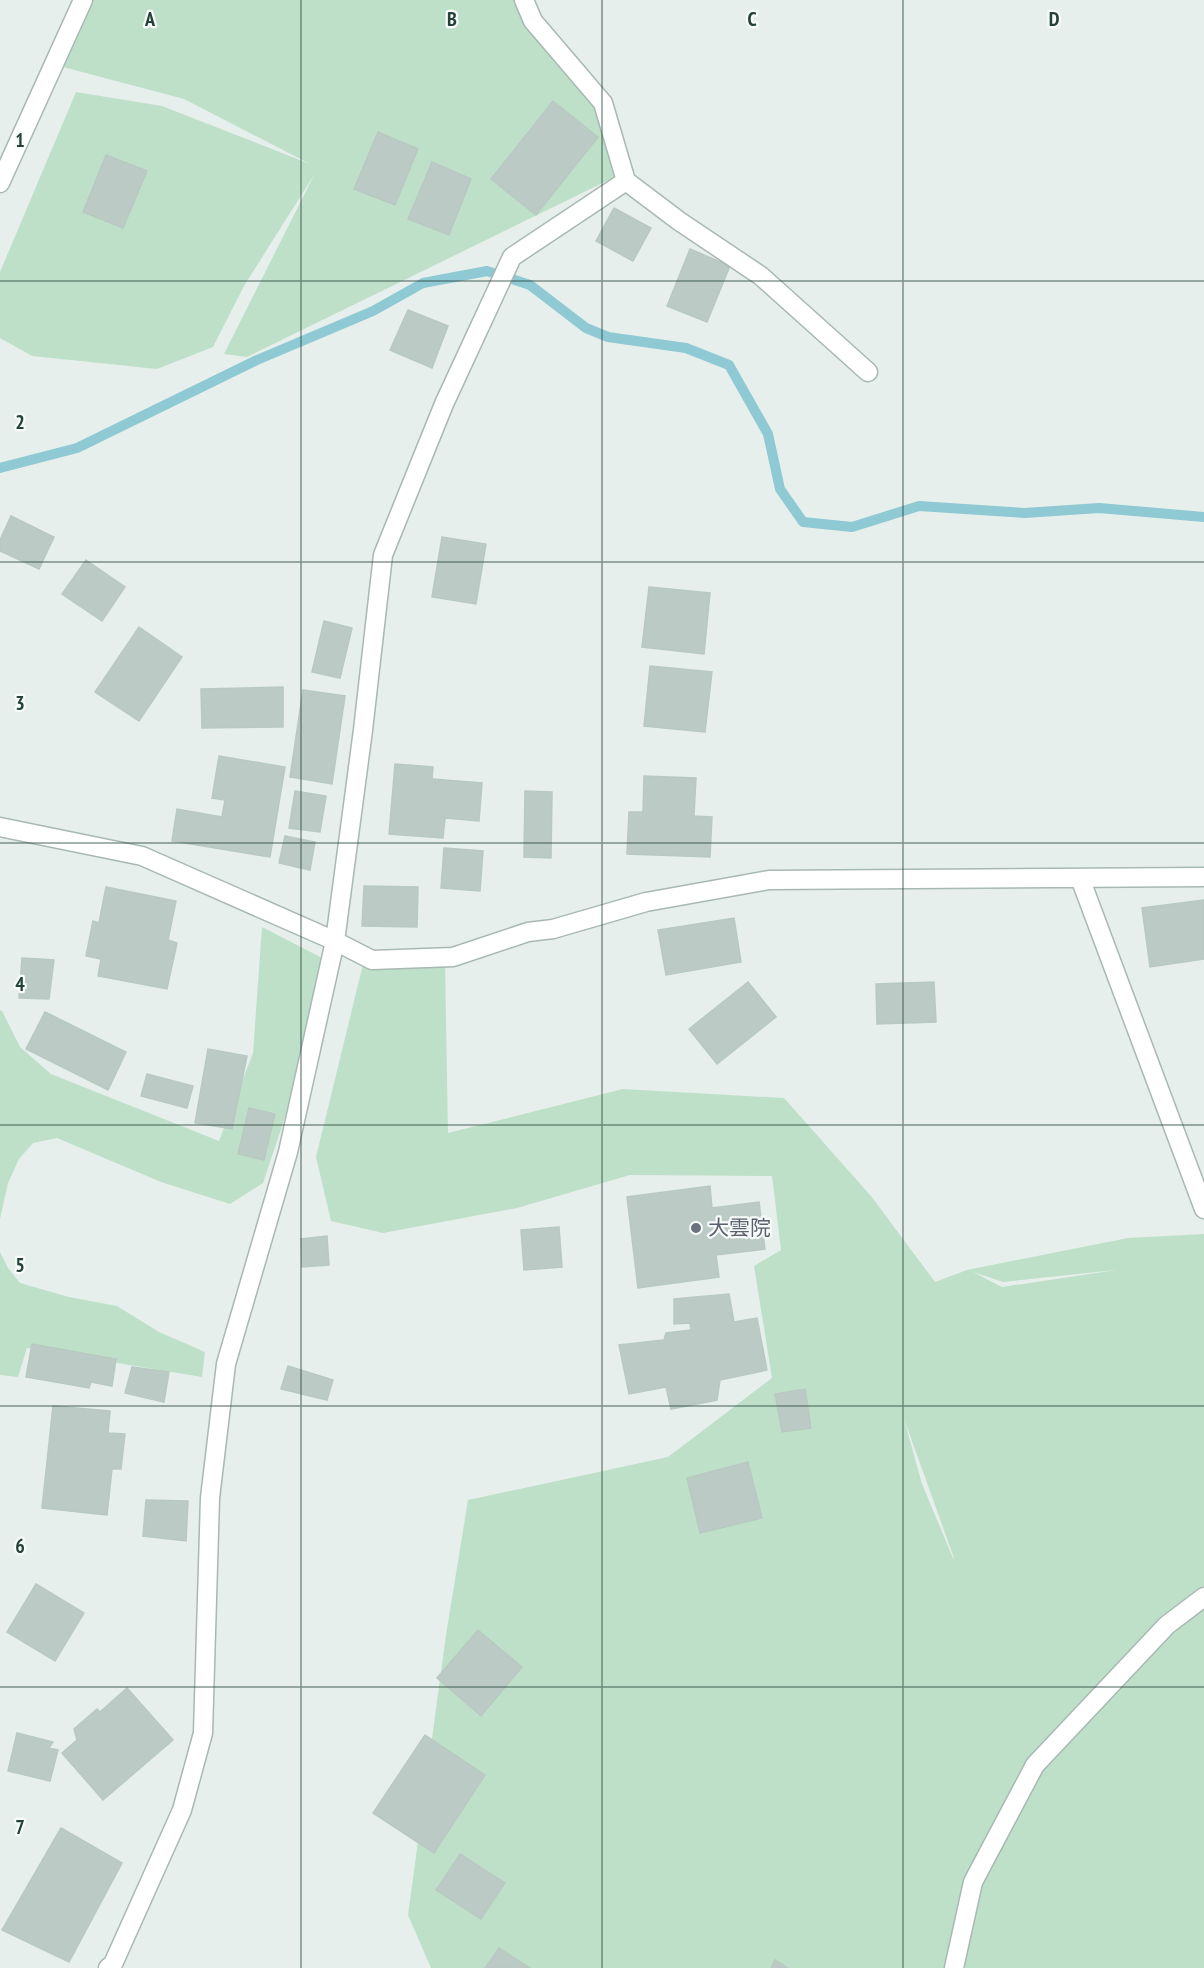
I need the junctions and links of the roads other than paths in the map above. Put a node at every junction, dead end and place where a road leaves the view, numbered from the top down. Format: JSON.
{"nodes":[{"id":1,"x":83,"y":0,"type":"edge"},
{"id":2,"x":524,"y":0,"type":"edge"},
{"id":3,"x":626,"y":181,"type":"junction"},
{"id":4,"x":0,"y":183,"type":"edge"},
{"id":5,"x":868,"y":372,"type":"dead end"},
{"id":6,"x":0,"y":827,"type":"edge"},
{"id":7,"x":1204,"y":877,"type":"edge"},
{"id":8,"x":1080,"y":878,"type":"junction"},
{"id":9,"x":335,"y":941,"type":"junction"},
{"id":10,"x":1204,"y":1209,"type":"edge"},
{"id":11,"x":1204,"y":1597,"type":"edge"},
{"id":12,"x":112,"y":1967,"type":"edge"},
{"id":13,"x":954,"y":1968,"type":"edge"}],
"edges":[{"from":1,"to":4,"type":"street"},
{"from":2,"to":3,"type":"street"},
{"from":3,"to":5,"type":"street"},
{"from":3,"to":9,"type":"street"},
{"from":6,"to":9,"type":"street"},
{"from":7,"to":8,"type":"street"},
{"from":8,"to":9,"type":"street"},
{"from":8,"to":10,"type":"street"},
{"from":9,"to":12,"type":"street"},
{"from":11,"to":13,"type":"street"}]}
